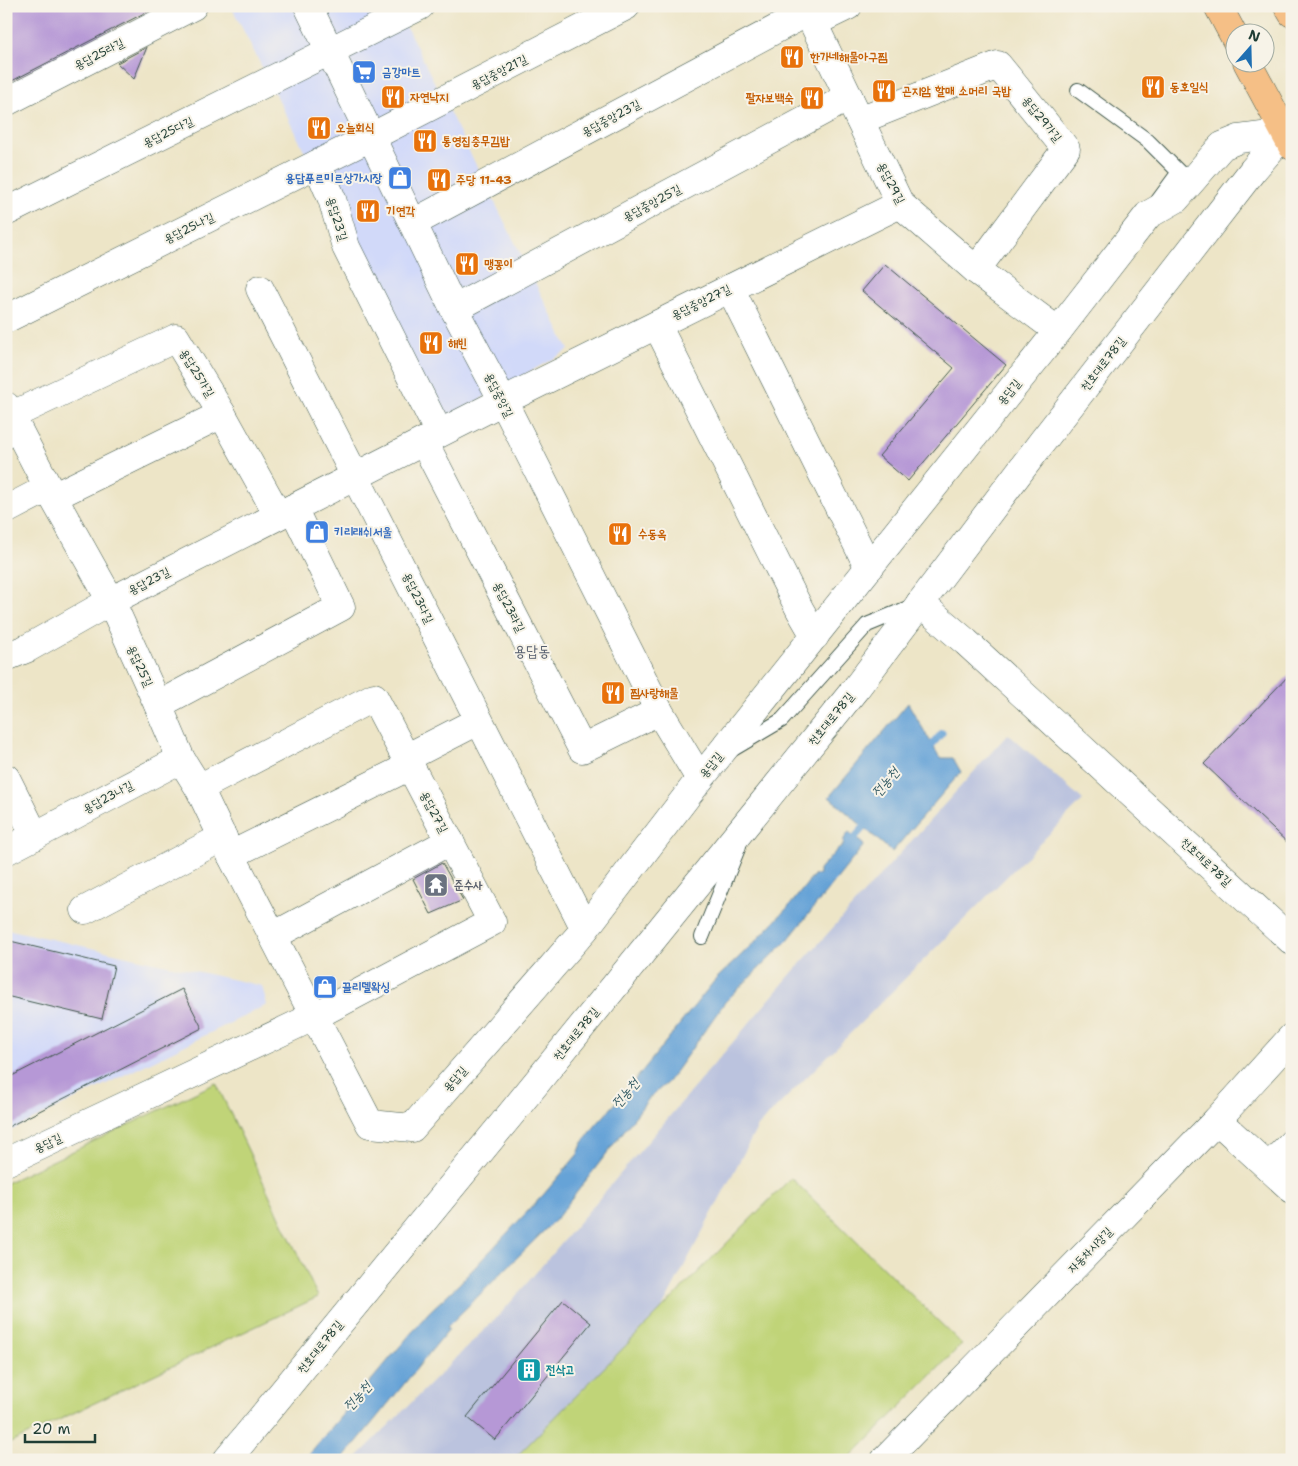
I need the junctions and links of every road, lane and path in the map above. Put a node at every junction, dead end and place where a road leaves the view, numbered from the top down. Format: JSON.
{"nodes":[{"id":1,"x":193,"y":6,"type":"edge"},
{"id":2,"x":308,"y":6,"type":"edge"},
{"id":3,"x":420,"y":6,"type":"edge"},
{"id":4,"x":626,"y":6,"type":"edge"},
{"id":5,"x":848,"y":6,"type":"edge"},
{"id":6,"x":1218,"y":6,"type":"edge"},
{"id":7,"x":1288,"y":6,"type":"edge"},
{"id":8,"x":1292,"y":13,"type":"edge"},
{"id":9,"x":809,"y":14,"type":"edge"},
{"id":10,"x":1226,"y":22,"type":"edge"},
{"id":11,"x":330,"y":52,"type":"junction"},
{"id":12,"x":1253,"y":72,"type":"edge"},
{"id":13,"x":1078,"y":90,"type":"dead end"},
{"id":14,"x":6,"y":102,"type":"edge"},
{"id":15,"x":854,"y":109,"type":"junction"},
{"id":16,"x":1289,"y":136,"type":"edge"},
{"id":17,"x":371,"y":137,"type":"junction"},
{"id":18,"x":316,"y":164,"type":"junction"},
{"id":19,"x":900,"y":204,"type":"junction"},
{"id":20,"x":6,"y":212,"type":"edge"},
{"id":21,"x":1148,"y":215,"type":"junction"},
{"id":22,"x":413,"y":223,"type":"junction"},
{"id":23,"x":976,"y":270,"type":"junction"},
{"id":24,"x":730,"y":288,"type":"junction"},
{"id":25,"x":260,"y":289,"type":"dead end"},
{"id":26,"x":454,"y":309,"type":"junction"},
{"id":27,"x":6,"y":318,"type":"edge"},
{"id":28,"x":657,"y":324,"type":"junction"},
{"id":29,"x":1058,"y":331,"type":"junction"},
{"id":30,"x":503,"y":401,"type":"junction"},
{"id":31,"x":8,"y":413,"type":"edge"},
{"id":32,"x":222,"y":414,"type":"junction"},
{"id":33,"x":431,"y":438,"type":"junction"},
{"id":34,"x":357,"y":476,"type":"junction"},
{"id":35,"x":51,"y":492,"type":"junction"},
{"id":36,"x":6,"y":510,"type":"edge"},
{"id":37,"x":286,"y":512,"type":"junction"},
{"id":38,"x":869,"y":568,"type":"junction"},
{"id":39,"x":111,"y":601,"type":"junction"},
{"id":40,"x":920,"y":603,"type":"junction"},
{"id":41,"x":815,"y":636,"type":"junction"},
{"id":42,"x":6,"y":657,"type":"edge"},
{"id":43,"x":158,"y":705,"type":"junction"},
{"id":44,"x":659,"y":711,"type":"junction"},
{"id":45,"x":478,"y":721,"type":"junction"},
{"id":46,"x":181,"y":759,"type":"junction"},
{"id":47,"x":408,"y":762,"type":"junction"},
{"id":48,"x":708,"y":770,"type":"junction"},
{"id":49,"x":6,"y":778,"type":"edge"},
{"id":50,"x":199,"y":788,"type":"junction"},
{"id":51,"x":751,"y":818,"type":"junction"},
{"id":52,"x":35,"y":836,"type":"junction"},
{"id":53,"x":450,"y":842,"type":"junction"},
{"id":54,"x":227,"y":846,"type":"junction"},
{"id":55,"x":6,"y":851,"type":"edge"},
{"id":56,"x":85,"y":910,"type":"dead end"},
{"id":57,"x":585,"y":930,"type":"junction"},
{"id":58,"x":273,"y":936,"type":"junction"},
{"id":59,"x":702,"y":937,"type":"dead end"},
{"id":60,"x":1292,"y":941,"type":"edge"},
{"id":61,"x":315,"y":1016,"type":"junction"},
{"id":62,"x":1292,"y":1037,"type":"edge"},
{"id":63,"x":1218,"y":1120,"type":"junction"},
{"id":64,"x":1292,"y":1143,"type":"edge"},
{"id":65,"x":6,"y":1162,"type":"edge"},
{"id":66,"x":1269,"y":1167,"type":"junction"},
{"id":67,"x":1292,"y":1189,"type":"edge"},
{"id":68,"x":227,"y":1460,"type":"edge"},
{"id":69,"x":885,"y":1460,"type":"edge"}],
"edges":[{"from":1,"to":14,"type":"street","name":"용답25라길"},
{"from":2,"to":11,"type":"street","name":"용답중앙길"},
{"from":3,"to":11,"type":"street","name":"용답25다길"},
{"from":4,"to":17,"type":"street","name":"용답중앙21길"},
{"from":5,"to":9,"type":"street","name":"용답중앙23길"},
{"from":6,"to":10,"type":"main road"},
{"from":7,"to":8,"type":"main road"},
{"from":9,"to":15,"type":"street","name":"용답29길"},
{"from":9,"to":22,"type":"street","name":"용답중앙23길"},
{"from":11,"to":17,"type":"street","name":"용답중앙길"},
{"from":11,"to":20,"type":"street","name":"용답25다길"},
{"from":12,"to":16,"type":"main road"},
{"from":13,"to":21,"type":"lane"},
{"from":15,"to":19,"type":"street","name":"용답29길"},
{"from":15,"to":23,"type":"street","name":"용답29가길"},
{"from":15,"to":26,"type":"street","name":"용답중앙25길"},
{"from":16,"to":21,"type":"street"},
{"from":16,"to":40,"type":"street","name":"천호대로78길"},
{"from":17,"to":18,"type":"street","name":"용답25나길"},
{"from":17,"to":22,"type":"street","name":"용답중앙길"},
{"from":18,"to":27,"type":"street","name":"용답25나길"},
{"from":18,"to":33,"type":"street","name":"용답23길"},
{"from":19,"to":23,"type":"street","name":"용답29길"},
{"from":19,"to":24,"type":"street","name":"용답중앙27길"},
{"from":21,"to":29,"type":"street","name":"용답길"},
{"from":22,"to":26,"type":"street","name":"용답중앙길"},
{"from":23,"to":29,"type":"street","name":"용답29길"},
{"from":24,"to":28,"type":"street","name":"용답중앙27길"},
{"from":24,"to":38,"type":"street"},
{"from":25,"to":34,"type":"street"},
{"from":26,"to":30,"type":"street","name":"용답중앙길"},
{"from":28,"to":30,"type":"street","name":"용답중앙27길"},
{"from":28,"to":41,"type":"street"},
{"from":29,"to":38,"type":"street","name":"용답길"},
{"from":30,"to":33,"type":"street","name":"용답23길"},
{"from":30,"to":44,"type":"street","name":"용답중앙길"},
{"from":31,"to":32,"type":"street","name":"용답25가길"},
{"from":31,"to":35,"type":"street","name":"용답25길"},
{"from":32,"to":35,"type":"street"},
{"from":32,"to":37,"type":"street","name":"용답25가길"},
{"from":33,"to":34,"type":"street","name":"용답23길"},
{"from":33,"to":44,"type":"street","name":"용답23라길"},
{"from":34,"to":37,"type":"street","name":"용답23길"},
{"from":34,"to":45,"type":"street","name":"용답23다길"},
{"from":35,"to":36,"type":"street"},
{"from":35,"to":39,"type":"street","name":"용답25길"},
{"from":37,"to":39,"type":"street","name":"용답23길"},
{"from":37,"to":43,"type":"street"},
{"from":38,"to":41,"type":"street","name":"용답길"},
{"from":39,"to":42,"type":"street","name":"용답23길"},
{"from":39,"to":43,"type":"street","name":"용답25길"},
{"from":40,"to":48,"type":"lane"},
{"from":40,"to":51,"type":"street","name":"천호대로78길"},
{"from":40,"to":60,"type":"street","name":"천호대로78길"},
{"from":41,"to":48,"type":"street","name":"용답길"},
{"from":43,"to":46,"type":"street","name":"용답25길"},
{"from":44,"to":48,"type":"street","name":"용답중앙길"},
{"from":45,"to":47,"type":"street"},
{"from":45,"to":57,"type":"street","name":"용답23다길"},
{"from":46,"to":50,"type":"street","name":"용답25길"},
{"from":46,"to":52,"type":"street","name":"용답23나길"},
{"from":47,"to":50,"type":"street","name":"용답27길"},
{"from":47,"to":53,"type":"street","name":"용답27길"},
{"from":47,"to":54,"type":"street"},
{"from":48,"to":57,"type":"street","name":"용답길"},
{"from":49,"to":52,"type":"street"},
{"from":50,"to":54,"type":"street","name":"용답25길"},
{"from":51,"to":59,"type":"lane"},
{"from":51,"to":68,"type":"street","name":"천호대로78길"},
{"from":52,"to":55,"type":"street","name":"용답23나길"},
{"from":53,"to":58,"type":"street"},
{"from":53,"to":61,"type":"street","name":"용답27길"},
{"from":54,"to":56,"type":"street"},
{"from":54,"to":58,"type":"street","name":"용답25길"},
{"from":57,"to":61,"type":"street","name":"용답길"},
{"from":58,"to":61,"type":"street","name":"용답25길"},
{"from":61,"to":65,"type":"street","name":"용답길"},
{"from":62,"to":63,"type":"street","name":"자동차시장길"},
{"from":63,"to":66,"type":"street"},
{"from":63,"to":69,"type":"street","name":"자동차시장길"},
{"from":64,"to":66,"type":"street"},
{"from":66,"to":67,"type":"street"}]}
